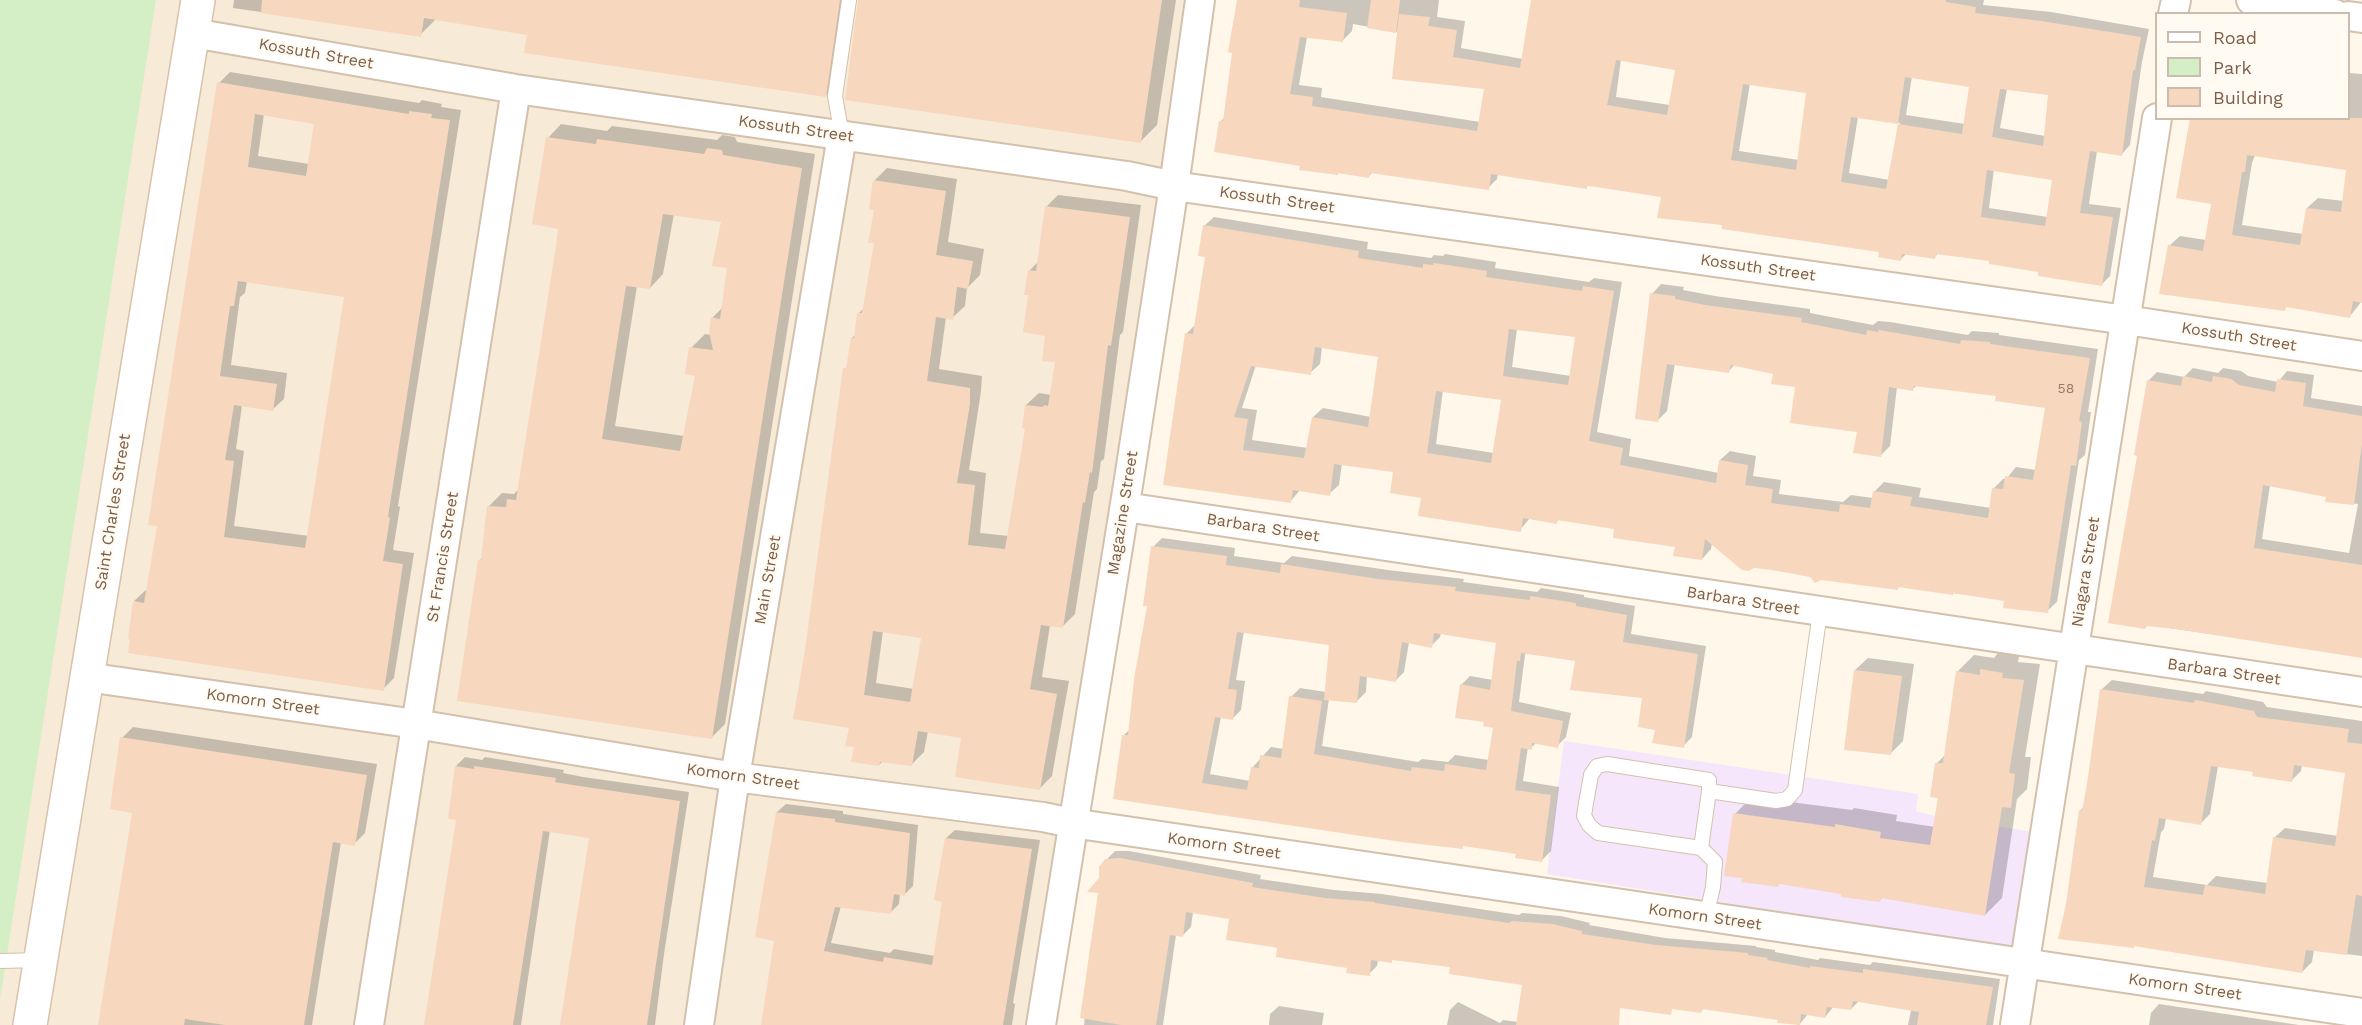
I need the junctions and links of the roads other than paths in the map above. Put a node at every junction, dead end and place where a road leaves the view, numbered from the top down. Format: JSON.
{"nodes":[{"id":1,"x":198,"y":0,"type":"edge"},
{"id":2,"x":849,"y":0,"type":"edge"},
{"id":3,"x":1200,"y":0,"type":"edge"},
{"id":4,"x":2251,"y":0,"type":"edge"},
{"id":5,"x":2323,"y":12,"type":"edge"},
{"id":6,"x":193,"y":33,"type":"junction"},
{"id":7,"x":516,"y":89,"type":"junction"},
{"id":8,"x":2157,"y":120,"type":"edge"},
{"id":9,"x":842,"y":136,"type":"junction"},
{"id":10,"x":1174,"y":186,"type":"junction"},
{"id":11,"x":2126,"y":320,"type":"junction"},
{"id":12,"x":2362,"y":356,"type":"edge"},
{"id":13,"x":1125,"y":507,"type":"junction"},
{"id":14,"x":1820,"y":612,"type":"junction"},
{"id":15,"x":2074,"y":650,"type":"junction"},
{"id":16,"x":86,"y":677,"type":"junction"},
{"id":17,"x":2362,"y":692,"type":"edge"},
{"id":18,"x":416,"y":724,"type":"junction"},
{"id":19,"x":735,"y":777,"type":"junction"},
{"id":20,"x":1709,"y":791,"type":"junction"},
{"id":21,"x":1072,"y":823,"type":"junction"},
{"id":22,"x":1701,"y":848,"type":"junction"},
{"id":23,"x":1706,"y":918,"type":"junction"},
{"id":24,"x":40,"y":960,"type":"junction"},
{"id":25,"x":0,"y":961,"type":"edge"},
{"id":26,"x":2025,"y":964,"type":"junction"},
{"id":27,"x":2362,"y":1013,"type":"edge"},
{"id":28,"x":30,"y":1025,"type":"edge"},
{"id":29,"x":369,"y":1025,"type":"edge"},
{"id":30,"x":699,"y":1025,"type":"edge"},
{"id":31,"x":1041,"y":1025,"type":"edge"},
{"id":32,"x":2014,"y":1025,"type":"edge"}],
"edges":[{"from":1,"to":6,"type":"street","name":"Saint Charles Street"},
{"from":2,"to":9,"type":"lane"},
{"from":3,"to":10,"type":"street","name":"Magazine Street"},
{"from":4,"to":5,"type":"street"},
{"from":6,"to":7,"type":"street","name":"Kossuth Street"},
{"from":6,"to":16,"type":"street","name":"Saint Charles Street"},
{"from":7,"to":9,"type":"street","name":"Kossuth Street"},
{"from":7,"to":18,"type":"street","name":"St Francis Street"},
{"from":8,"to":11,"type":"street","name":"Niagara Street"},
{"from":9,"to":10,"type":"street","name":"Kossuth Street"},
{"from":9,"to":19,"type":"street","name":"Main Street"},
{"from":10,"to":11,"type":"street","name":"Kossuth Street"},
{"from":10,"to":13,"type":"street","name":"Magazine Street"},
{"from":11,"to":12,"type":"street","name":"Kossuth Street"},
{"from":11,"to":15,"type":"street","name":"Niagara Street"},
{"from":13,"to":14,"type":"street","name":"Barbara Street"},
{"from":13,"to":21,"type":"street","name":"Magazine Street"},
{"from":14,"to":15,"type":"street","name":"Barbara Street"},
{"from":14,"to":20,"type":"lane"},
{"from":15,"to":17,"type":"street","name":"Barbara Street"},
{"from":15,"to":26,"type":"street","name":"Niagara Street"},
{"from":16,"to":18,"type":"street","name":"Komorn Street"},
{"from":16,"to":24,"type":"street","name":"Saint Charles Street"},
{"from":18,"to":19,"type":"street","name":"Komorn Street"},
{"from":18,"to":29,"type":"street","name":"St Francis Street"},
{"from":19,"to":21,"type":"street","name":"Komorn Street"},
{"from":19,"to":30,"type":"street","name":"Main Street"},
{"from":20,"to":22,"type":"lane"},
{"from":20,"to":22,"type":"lane"},
{"from":21,"to":23,"type":"street","name":"Komorn Street"},
{"from":21,"to":31,"type":"street","name":"Magazine Street"},
{"from":22,"to":23,"type":"lane"},
{"from":23,"to":26,"type":"street","name":"Komorn Street"},
{"from":24,"to":25,"type":"lane"},
{"from":24,"to":28,"type":"street","name":"Saint Charles Street"},
{"from":26,"to":27,"type":"street","name":"Komorn Street"},
{"from":26,"to":32,"type":"street","name":"Niagara Street"}]}
